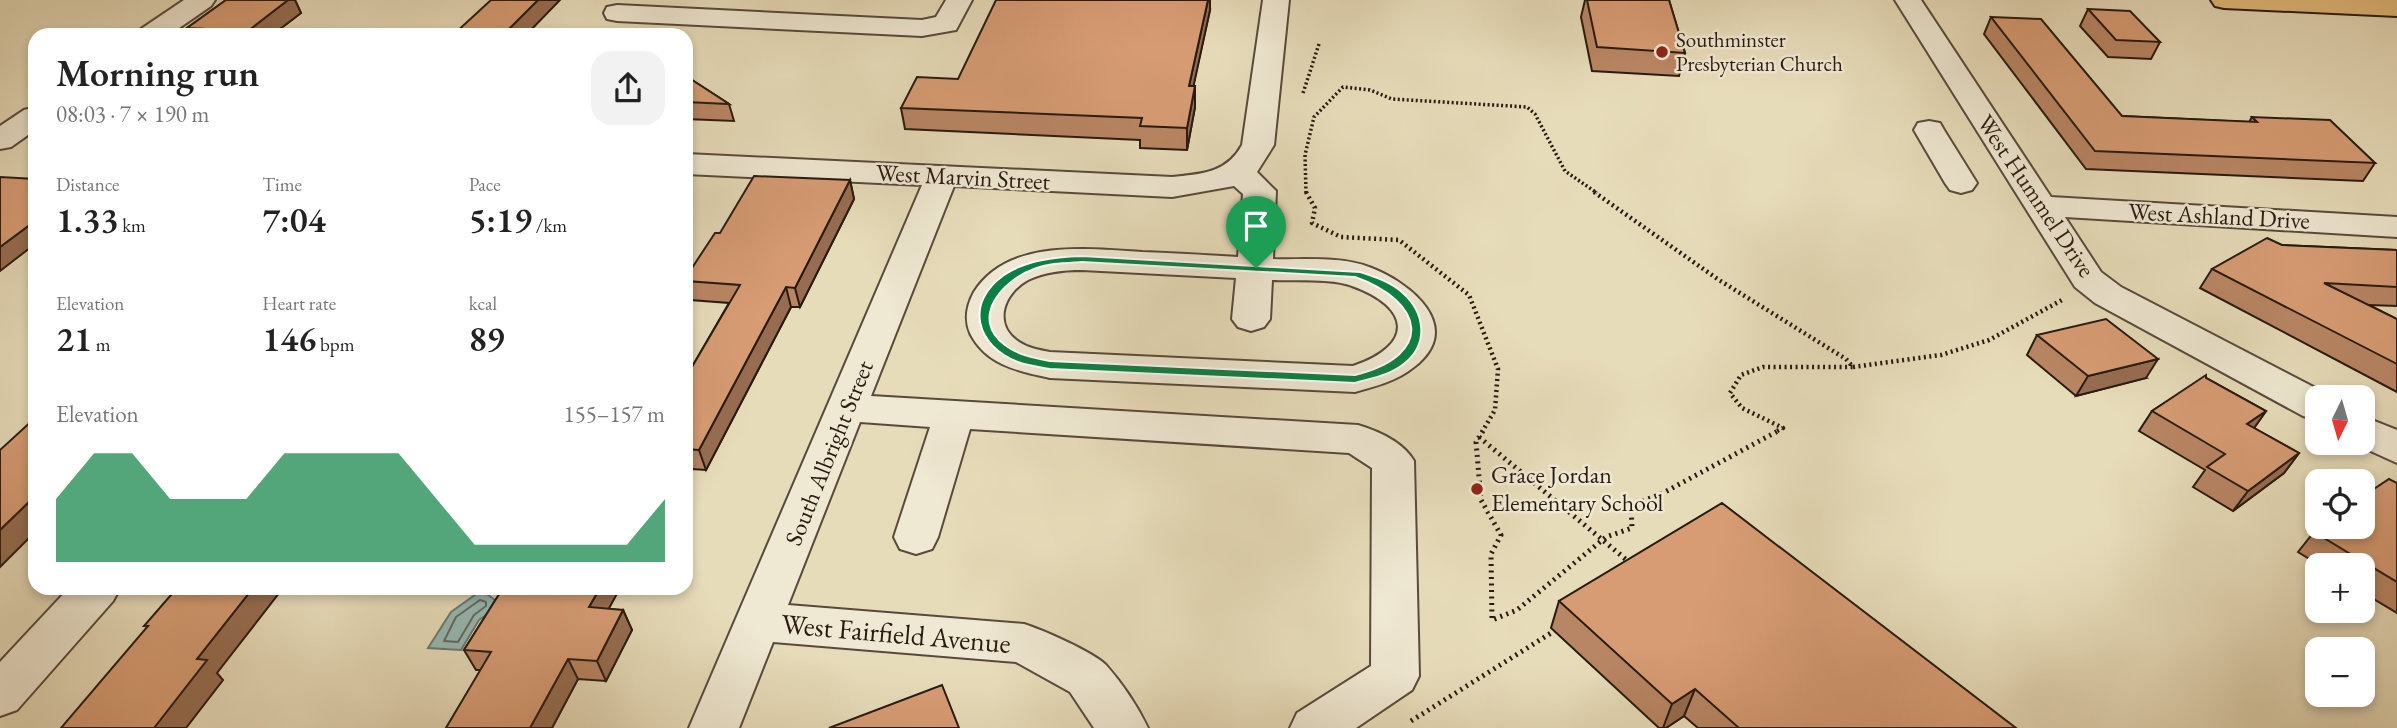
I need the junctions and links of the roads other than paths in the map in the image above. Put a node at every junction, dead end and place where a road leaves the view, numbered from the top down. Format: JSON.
{"nodes":[{"id":1,"x":202,"y":0,"type":"edge"},
{"id":2,"x":959,"y":0,"type":"edge"},
{"id":3,"x":1276,"y":0,"type":"edge"},
{"id":4,"x":1908,"y":0,"type":"edge"},
{"id":5,"x":2224,"y":0,"type":"edge"},
{"id":6,"x":623,"y":7,"type":"edge"},
{"id":7,"x":2397,"y":8,"type":"edge"},
{"id":8,"x":161,"y":28,"type":"edge"},
{"id":9,"x":604,"y":28,"type":"edge"},
{"id":10,"x":28,"y":121,"type":"edge"},
{"id":11,"x":1929,"y":130,"type":"dead end"},
{"id":12,"x":0,"y":140,"type":"edge"},
{"id":13,"x":693,"y":164,"type":"edge"},
{"id":14,"x":1238,"y":173,"type":"junction"},
{"id":15,"x":942,"y":176,"type":"junction"},
{"id":16,"x":1961,"y":183,"type":"dead end"},
{"id":17,"x":2041,"y":206,"type":"junction"},
{"id":18,"x":2397,"y":227,"type":"edge"},
{"id":19,"x":1256,"y":268,"type":"junction"},
{"id":20,"x":1251,"y":319,"type":"dead end"},
{"id":21,"x":2305,"y":400,"type":"edge"},
{"id":22,"x":847,"y":408,"type":"junction"},
{"id":23,"x":954,"y":415,"type":"junction"},
{"id":24,"x":2375,"y":437,"type":"edge"},
{"id":25,"x":2397,"y":448,"type":"edge"},
{"id":26,"x":916,"y":537,"type":"dead end"},
{"id":27,"x":91,"y":595,"type":"edge"},
{"id":28,"x":760,"y":622,"type":"junction"},
{"id":29,"x":0,"y":695,"type":"edge"},
{"id":30,"x":714,"y":728,"type":"edge"},
{"id":31,"x":1123,"y":728,"type":"edge"},
{"id":32,"x":1315,"y":728,"type":"edge"}],
"edges":[{"from":1,"to":8,"type":"street"},
{"from":2,"to":6,"type":"street"},
{"from":3,"to":14,"type":"street"},
{"from":4,"to":17,"type":"street","name":"West Hummel Drive"},
{"from":5,"to":7,"type":"main road"},
{"from":6,"to":9,"type":"street"},
{"from":10,"to":12,"type":"street"},
{"from":11,"to":16,"type":"street"},
{"from":13,"to":15,"type":"street","name":"West Marvin Street"},
{"from":14,"to":15,"type":"street","name":"West Marvin Street"},
{"from":14,"to":19,"type":"street"},
{"from":15,"to":22,"type":"street","name":"South Albright Street"},
{"from":17,"to":18,"type":"street","name":"West Ashland Drive"},
{"from":17,"to":21,"type":"street","name":"West Hummel Drive"},
{"from":19,"to":19,"type":"street"},
{"from":19,"to":20,"type":"street"},
{"from":22,"to":23,"type":"street"},
{"from":22,"to":28,"type":"street","name":"South Albright Street"},
{"from":23,"to":26,"type":"street"},
{"from":23,"to":32,"type":"street"},
{"from":24,"to":25,"type":"street"},
{"from":27,"to":29,"type":"street"},
{"from":28,"to":30,"type":"street","name":"South Albright Street"},
{"from":28,"to":31,"type":"street","name":"West Fairfield Avenue"}]}
